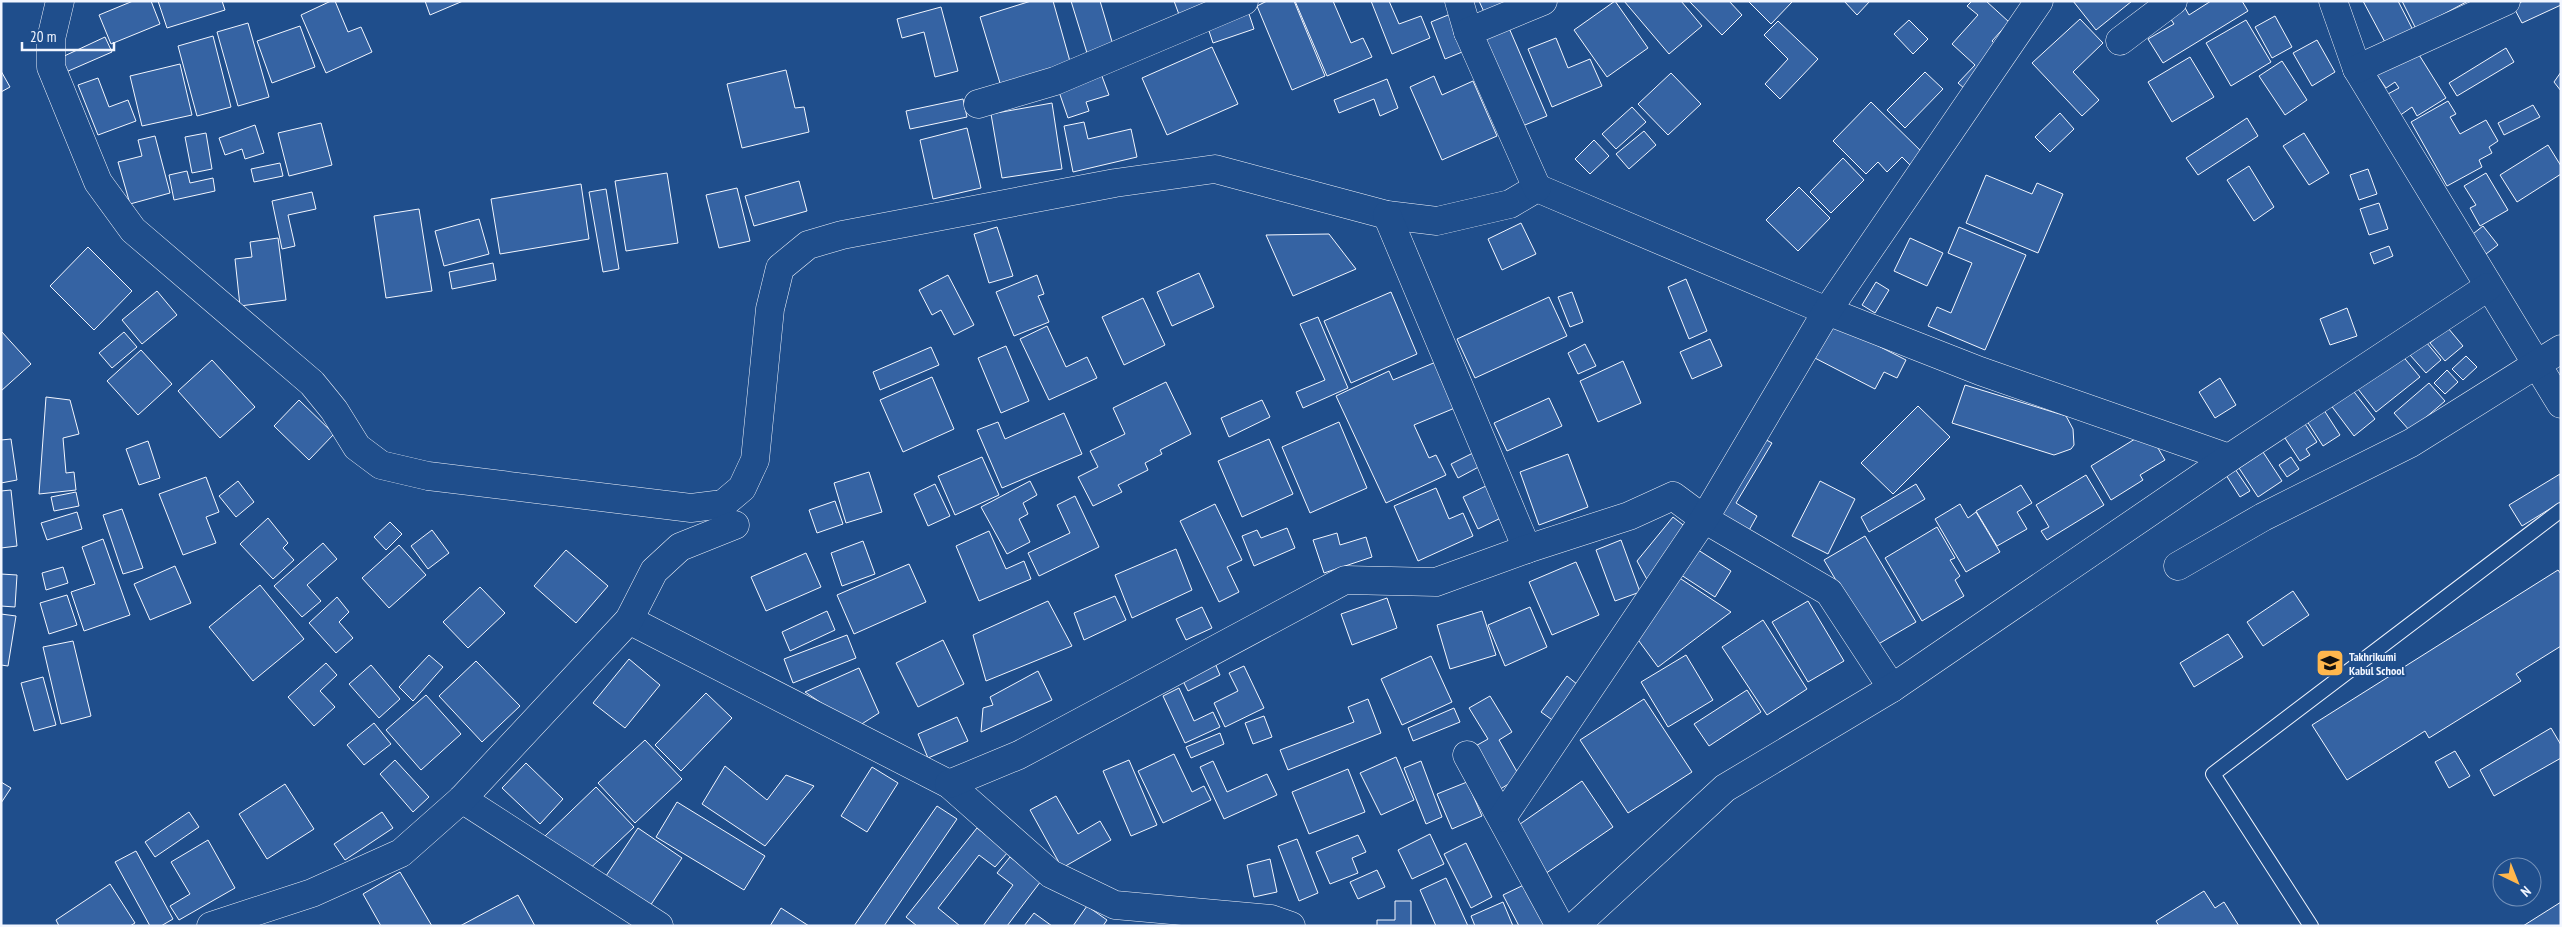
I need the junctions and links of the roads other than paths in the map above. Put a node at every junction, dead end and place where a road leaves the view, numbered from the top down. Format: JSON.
{"nodes":[{"id":1,"x":60,"y":1,"type":"edge"},
{"id":2,"x":1244,"y":1,"type":"edge"},
{"id":3,"x":1459,"y":1,"type":"edge"},
{"id":4,"x":1543,"y":1,"type":"edge"},
{"id":5,"x":2039,"y":1,"type":"edge"},
{"id":6,"x":2173,"y":1,"type":"edge"},
{"id":7,"x":2333,"y":1,"type":"edge"},
{"id":8,"x":2506,"y":1,"type":"edge"},
{"id":9,"x":1468,"y":32,"type":"junction"},
{"id":10,"x":2120,"y":41,"type":"dead end"},
{"id":11,"x":2356,"y":69,"type":"junction"},
{"id":12,"x":978,"y":104,"type":"dead end"},
{"id":13,"x":1537,"y":188,"type":"junction"},
{"id":14,"x":1387,"y":215,"type":"junction"},
{"id":15,"x":2488,"y":287,"type":"junction"},
{"id":16,"x":1827,"y":312,"type":"junction"},
{"id":17,"x":2561,"y":349,"type":"edge"},
{"id":18,"x":2536,"y":366,"type":"junction"},
{"id":19,"x":2561,"y":404,"type":"edge"},
{"id":20,"x":2229,"y":458,"type":"junction"},
{"id":21,"x":2561,"y":510,"type":"edge"},
{"id":22,"x":1704,"y":519,"type":"junction"},
{"id":23,"x":735,"y":524,"type":"dead end"},
{"id":24,"x":1527,"y":550,"type":"junction"},
{"id":25,"x":2178,"y":566,"type":"dead end"},
{"id":26,"x":629,"y":620,"type":"junction"},
{"id":27,"x":1892,"y":688,"type":"junction"},
{"id":28,"x":1467,"y":755,"type":"dead end"},
{"id":29,"x":950,"y":784,"type":"junction"},
{"id":30,"x":462,"y":799,"type":"junction"},
{"id":31,"x":1502,"y":818,"type":"junction"},
{"id":32,"x":211,"y":926,"type":"edge"},
{"id":33,"x":660,"y":926,"type":"edge"},
{"id":34,"x":1291,"y":926,"type":"edge"},
{"id":35,"x":1560,"y":926,"type":"edge"},
{"id":36,"x":1575,"y":926,"type":"edge"},
{"id":37,"x":2311,"y":926,"type":"edge"}],
"edges":[{"from":1,"to":14,"type":"street"},
{"from":2,"to":12,"type":"street"},
{"from":3,"to":9,"type":"street"},
{"from":4,"to":9,"type":"street"},
{"from":5,"to":16,"type":"street"},
{"from":6,"to":10,"type":"street"},
{"from":7,"to":11,"type":"street"},
{"from":8,"to":11,"type":"street"},
{"from":9,"to":13,"type":"street"},
{"from":11,"to":15,"type":"street"},
{"from":13,"to":14,"type":"street"},
{"from":13,"to":16,"type":"street"},
{"from":14,"to":24,"type":"street"},
{"from":15,"to":18,"type":"street"},
{"from":15,"to":20,"type":"street"},
{"from":16,"to":20,"type":"street"},
{"from":16,"to":22,"type":"street"},
{"from":17,"to":18,"type":"street"},
{"from":18,"to":19,"type":"street"},
{"from":18,"to":25,"type":"street"},
{"from":20,"to":27,"type":"street"},
{"from":21,"to":37,"type":"lane"},
{"from":22,"to":24,"type":"street"},
{"from":22,"to":27,"type":"street"},
{"from":22,"to":31,"type":"street"},
{"from":23,"to":26,"type":"street"},
{"from":24,"to":29,"type":"street"},
{"from":26,"to":29,"type":"street"},
{"from":26,"to":30,"type":"street"},
{"from":27,"to":36,"type":"street"},
{"from":28,"to":31,"type":"street"},
{"from":29,"to":34,"type":"street"},
{"from":30,"to":32,"type":"street"},
{"from":30,"to":33,"type":"street"},
{"from":31,"to":35,"type":"street"}]}
